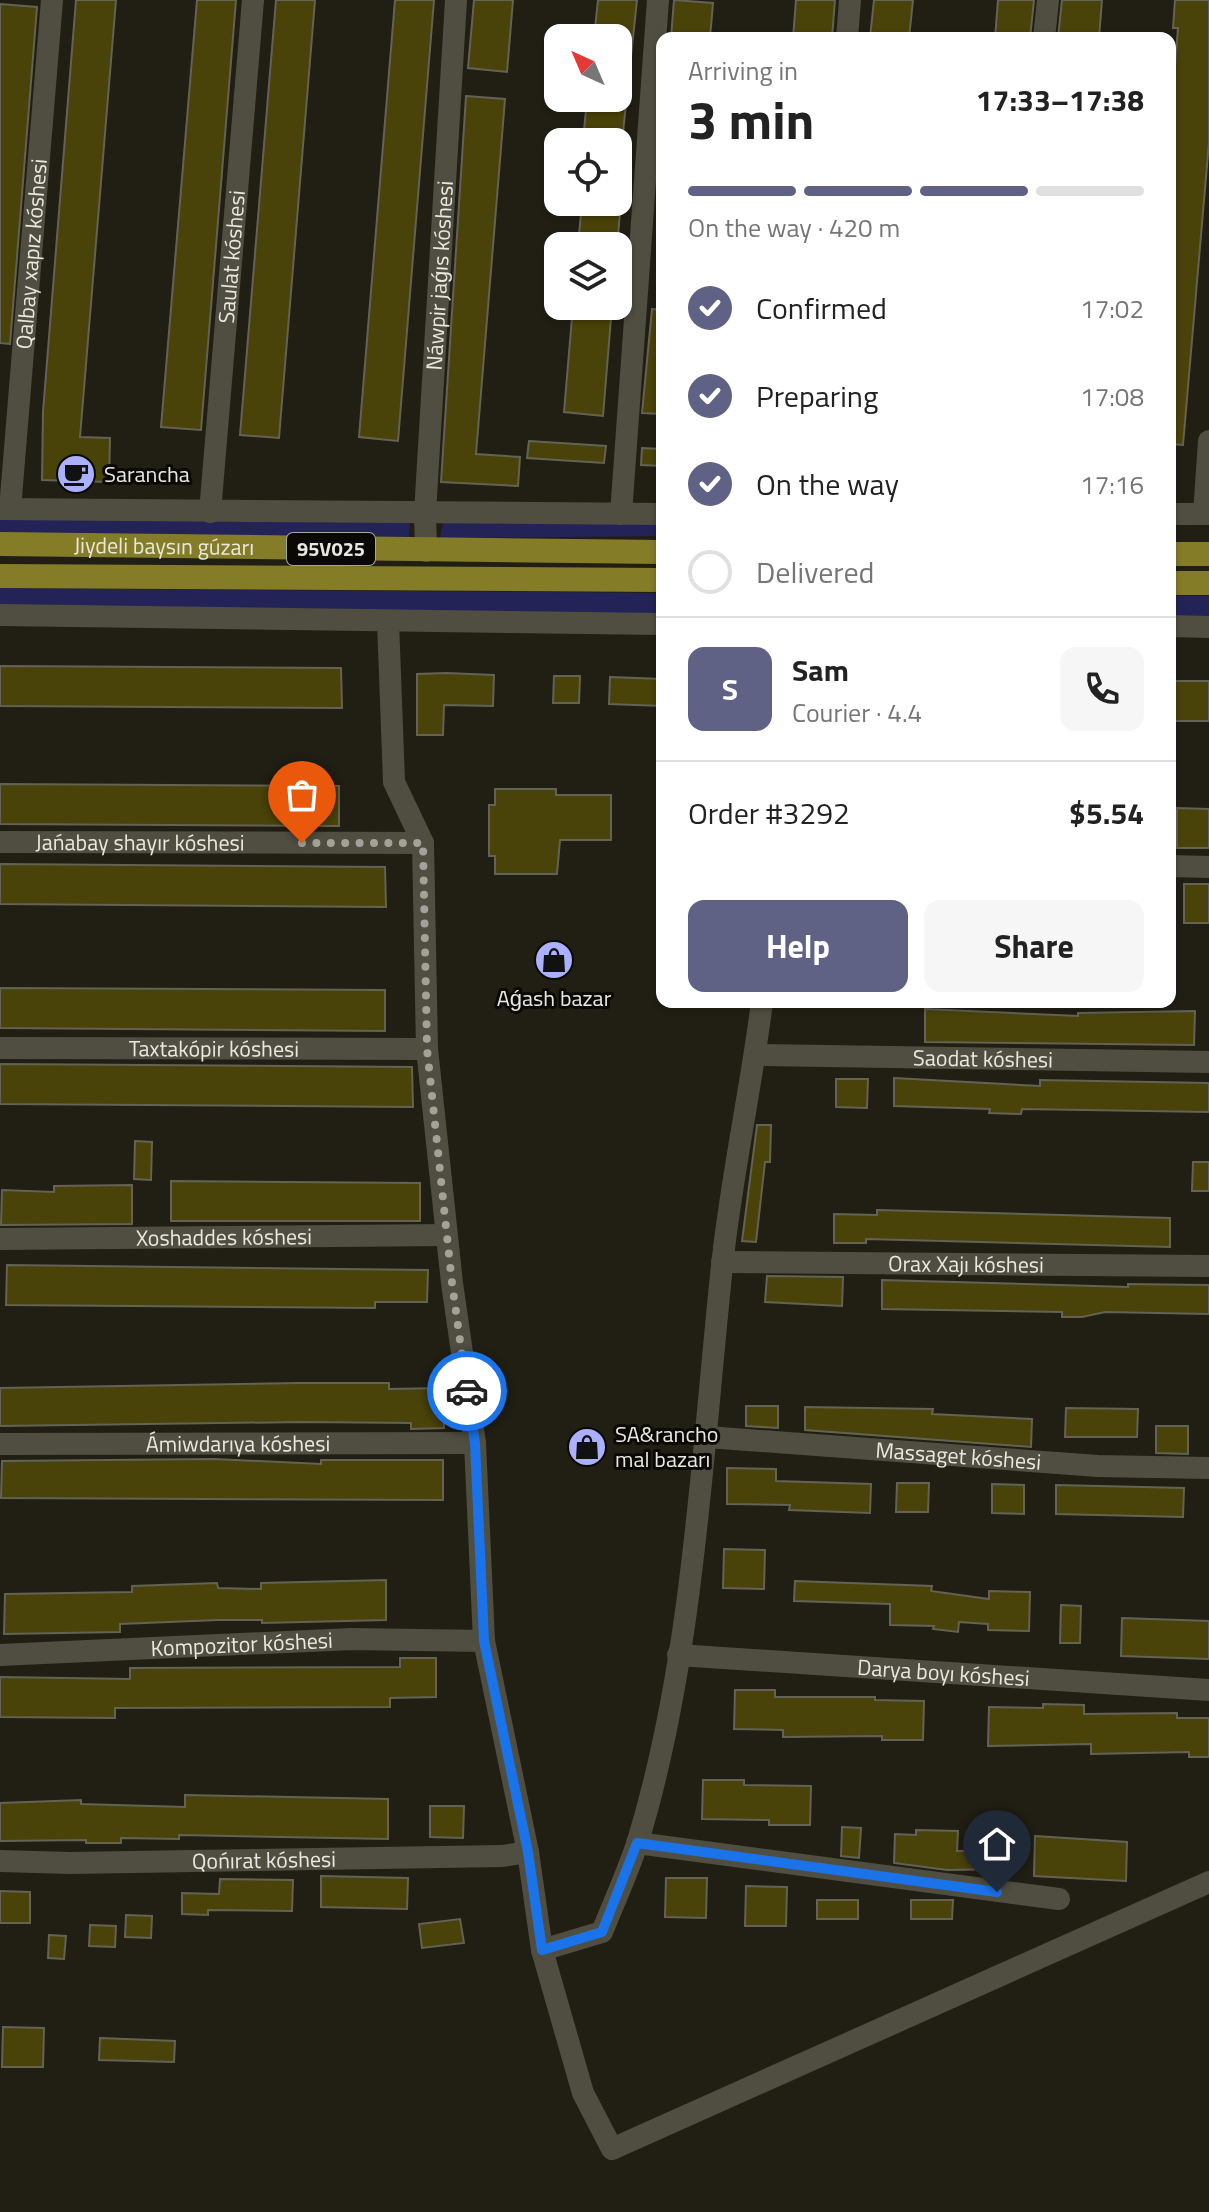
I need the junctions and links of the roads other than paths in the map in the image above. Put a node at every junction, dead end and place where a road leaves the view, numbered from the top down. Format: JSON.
{"nodes":[{"id":1,"x":52,"y":0,"type":"edge"},
{"id":2,"x":253,"y":0,"type":"edge"},
{"id":3,"x":456,"y":0,"type":"edge"},
{"id":4,"x":658,"y":0,"type":"edge"},
{"id":5,"x":850,"y":0,"type":"edge"},
{"id":6,"x":1048,"y":0,"type":"edge"},
{"id":7,"x":847,"y":32,"type":"edge"},
{"id":8,"x":1045,"y":32,"type":"edge"},
{"id":9,"x":1209,"y":441,"type":"edge"},
{"id":10,"x":5,"y":509,"type":"edge"},
{"id":11,"x":210,"y":512,"type":"junction"},
{"id":12,"x":425,"y":513,"type":"junction"},
{"id":13,"x":621,"y":514,"type":"junction"},
{"id":14,"x":656,"y":514,"type":"edge"},
{"id":15,"x":1176,"y":514,"type":"edge"},
{"id":16,"x":1207,"y":514,"type":"edge"},
{"id":17,"x":0,"y":544,"type":"edge"},
{"id":18,"x":426,"y":551,"type":"junction"},
{"id":19,"x":656,"y":552,"type":"edge"},
{"id":20,"x":1176,"y":554,"type":"edge"},
{"id":21,"x":1209,"y":554,"type":"edge"},
{"id":22,"x":0,"y":576,"type":"edge"},
{"id":23,"x":656,"y":580,"type":"edge"},
{"id":24,"x":1176,"y":583,"type":"edge"},
{"id":25,"x":1209,"y":583,"type":"edge"},
{"id":26,"x":0,"y":615,"type":"edge"},
{"id":27,"x":388,"y":621,"type":"junction"},
{"id":28,"x":656,"y":624,"type":"edge"},
{"id":29,"x":1176,"y":626,"type":"edge"},
{"id":30,"x":1209,"y":627,"type":"edge"},
{"id":31,"x":0,"y":842,"type":"edge"},
{"id":32,"x":423,"y":843,"type":"junction"},
{"id":33,"x":1176,"y":866,"type":"edge"},
{"id":34,"x":1209,"y":867,"type":"edge"},
{"id":35,"x":761,"y":1008,"type":"edge"},
{"id":36,"x":0,"y":1048,"type":"edge"},
{"id":37,"x":427,"y":1049,"type":"junction"},
{"id":38,"x":755,"y":1055,"type":"junction"},
{"id":39,"x":1209,"y":1062,"type":"edge"},
{"id":40,"x":446,"y":1235,"type":"junction"},
{"id":41,"x":0,"y":1239,"type":"edge"},
{"id":42,"x":722,"y":1262,"type":"junction"},
{"id":43,"x":1209,"y":1266,"type":"edge"},
{"id":44,"x":707,"y":1437,"type":"junction"},
{"id":45,"x":475,"y":1443,"type":"junction"},
{"id":46,"x":0,"y":1444,"type":"edge"},
{"id":47,"x":1209,"y":1468,"type":"edge"},
{"id":48,"x":484,"y":1641,"type":"junction"},
{"id":49,"x":0,"y":1655,"type":"edge"},
{"id":50,"x":678,"y":1655,"type":"junction"},
{"id":51,"x":1209,"y":1690,"type":"edge"},
{"id":52,"x":637,"y":1843,"type":"junction"},
{"id":53,"x":528,"y":1852,"type":"junction"},
{"id":54,"x":0,"y":1861,"type":"edge"},
{"id":55,"x":1209,"y":1882,"type":"edge"},
{"id":56,"x":1059,"y":1899,"type":"dead end"},
{"id":57,"x":542,"y":1950,"type":"junction"}],
"edges":[{"from":1,"to":10,"type":"street","name":"Qalbay xapız kóshesi"},
{"from":2,"to":11,"type":"street","name":"Saulat kóshesi"},
{"from":3,"to":12,"type":"street","name":"Náwpir jaǵıs kóshesi"},
{"from":4,"to":13,"type":"street"},
{"from":5,"to":7,"type":"street"},
{"from":6,"to":8,"type":"street"},
{"from":9,"to":16,"type":"street"},
{"from":10,"to":11,"type":"street"},
{"from":11,"to":12,"type":"street"},
{"from":12,"to":13,"type":"street"},
{"from":12,"to":18,"type":"street","name":"Náwpir jaǵıs kóshesi"},
{"from":13,"to":14,"type":"street"},
{"from":15,"to":16,"type":"street"},
{"from":17,"to":18,"type":"main road","name":"Jiydeli baysın gúzarı","number":"95V025"},
{"from":18,"to":19,"type":"main road","name":"Jiydeli baysın gúzarı","number":"95V025"},
{"from":20,"to":21,"type":"main road"},
{"from":22,"to":23,"type":"main road","name":"Jiydeli baysın gúzarı","number":"95V025"},
{"from":24,"to":25,"type":"main road"},
{"from":26,"to":27,"type":"street"},
{"from":27,"to":28,"type":"street"},
{"from":27,"to":32,"type":"street"},
{"from":29,"to":30,"type":"street"},
{"from":31,"to":32,"type":"street","name":"Jańabay shayır kóshesi"},
{"from":32,"to":37,"type":"street"},
{"from":33,"to":34,"type":"street"},
{"from":35,"to":38,"type":"street"},
{"from":36,"to":37,"type":"street","name":"Taxtakópir kóshesi"},
{"from":37,"to":40,"type":"street"},
{"from":38,"to":39,"type":"street","name":"Saodat kóshesi"},
{"from":38,"to":42,"type":"street"},
{"from":40,"to":41,"type":"street","name":"Xoshaddes kóshesi"},
{"from":40,"to":45,"type":"street"},
{"from":42,"to":43,"type":"street","name":"Orax Xajı kóshesi"},
{"from":42,"to":44,"type":"street"},
{"from":44,"to":47,"type":"street","name":"Massaget kóshesi"},
{"from":44,"to":50,"type":"street"},
{"from":45,"to":46,"type":"street","name":"Ámiwdarıya kóshesi"},
{"from":45,"to":48,"type":"street"},
{"from":48,"to":49,"type":"street","name":"Kompozitor kóshesi"},
{"from":48,"to":53,"type":"street"},
{"from":50,"to":51,"type":"street","name":"Darya boyı kóshesi"},
{"from":50,"to":52,"type":"street"},
{"from":52,"to":56,"type":"street"},
{"from":52,"to":57,"type":"street"},
{"from":53,"to":54,"type":"street","name":"Qońırat kóshesi"},
{"from":53,"to":57,"type":"street"},
{"from":55,"to":57,"type":"street"}]}
